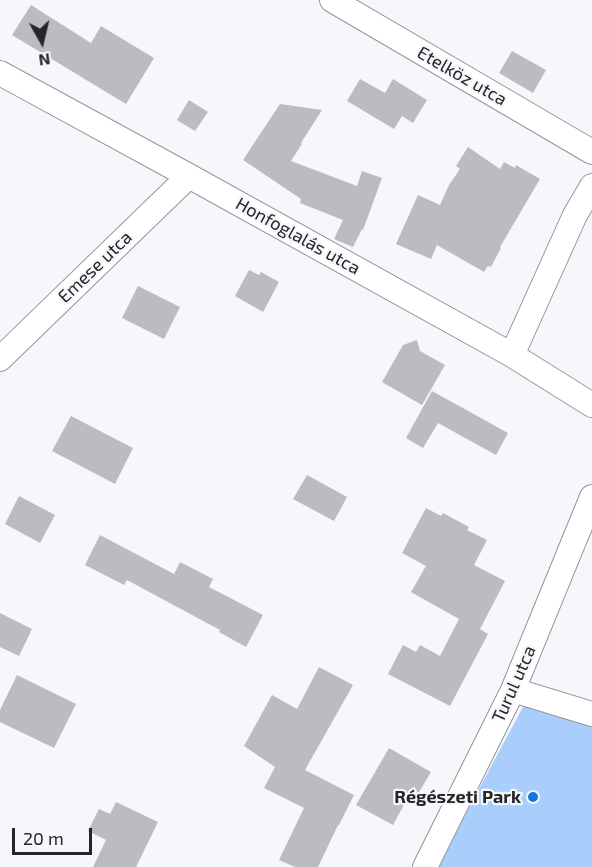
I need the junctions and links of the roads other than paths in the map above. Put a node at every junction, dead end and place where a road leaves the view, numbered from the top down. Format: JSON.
{"nodes":[{"id":1,"x":332,"y":0,"type":"edge"},
{"id":2,"x":0,"y":73,"type":"edge"},
{"id":3,"x":592,"y":152,"type":"edge"},
{"id":4,"x":189,"y":176,"type":"junction"},
{"id":5,"x":592,"y":186,"type":"edge"},
{"id":6,"x":512,"y":355,"type":"junction"},
{"id":7,"x":0,"y":359,"type":"edge"},
{"id":8,"x":592,"y":405,"type":"edge"},
{"id":9,"x":592,"y":497,"type":"edge"},
{"id":10,"x":513,"y":690,"type":"junction"},
{"id":11,"x":592,"y":714,"type":"edge"},
{"id":12,"x":425,"y":867,"type":"edge"}],
"edges":[{"from":1,"to":3,"type":"street","name":"Etelköz utca"},
{"from":2,"to":4,"type":"street","name":"Honfoglalás utca"},
{"from":4,"to":6,"type":"street","name":"Honfoglalás utca"},
{"from":4,"to":7,"type":"street","name":"Emese utca"},
{"from":5,"to":6,"type":"street"},
{"from":6,"to":8,"type":"street","name":"Honfoglalás utca"},
{"from":9,"to":10,"type":"street","name":"Turul utca"},
{"from":10,"to":11,"type":"street"},
{"from":10,"to":12,"type":"street","name":"Turul utca"}]}
